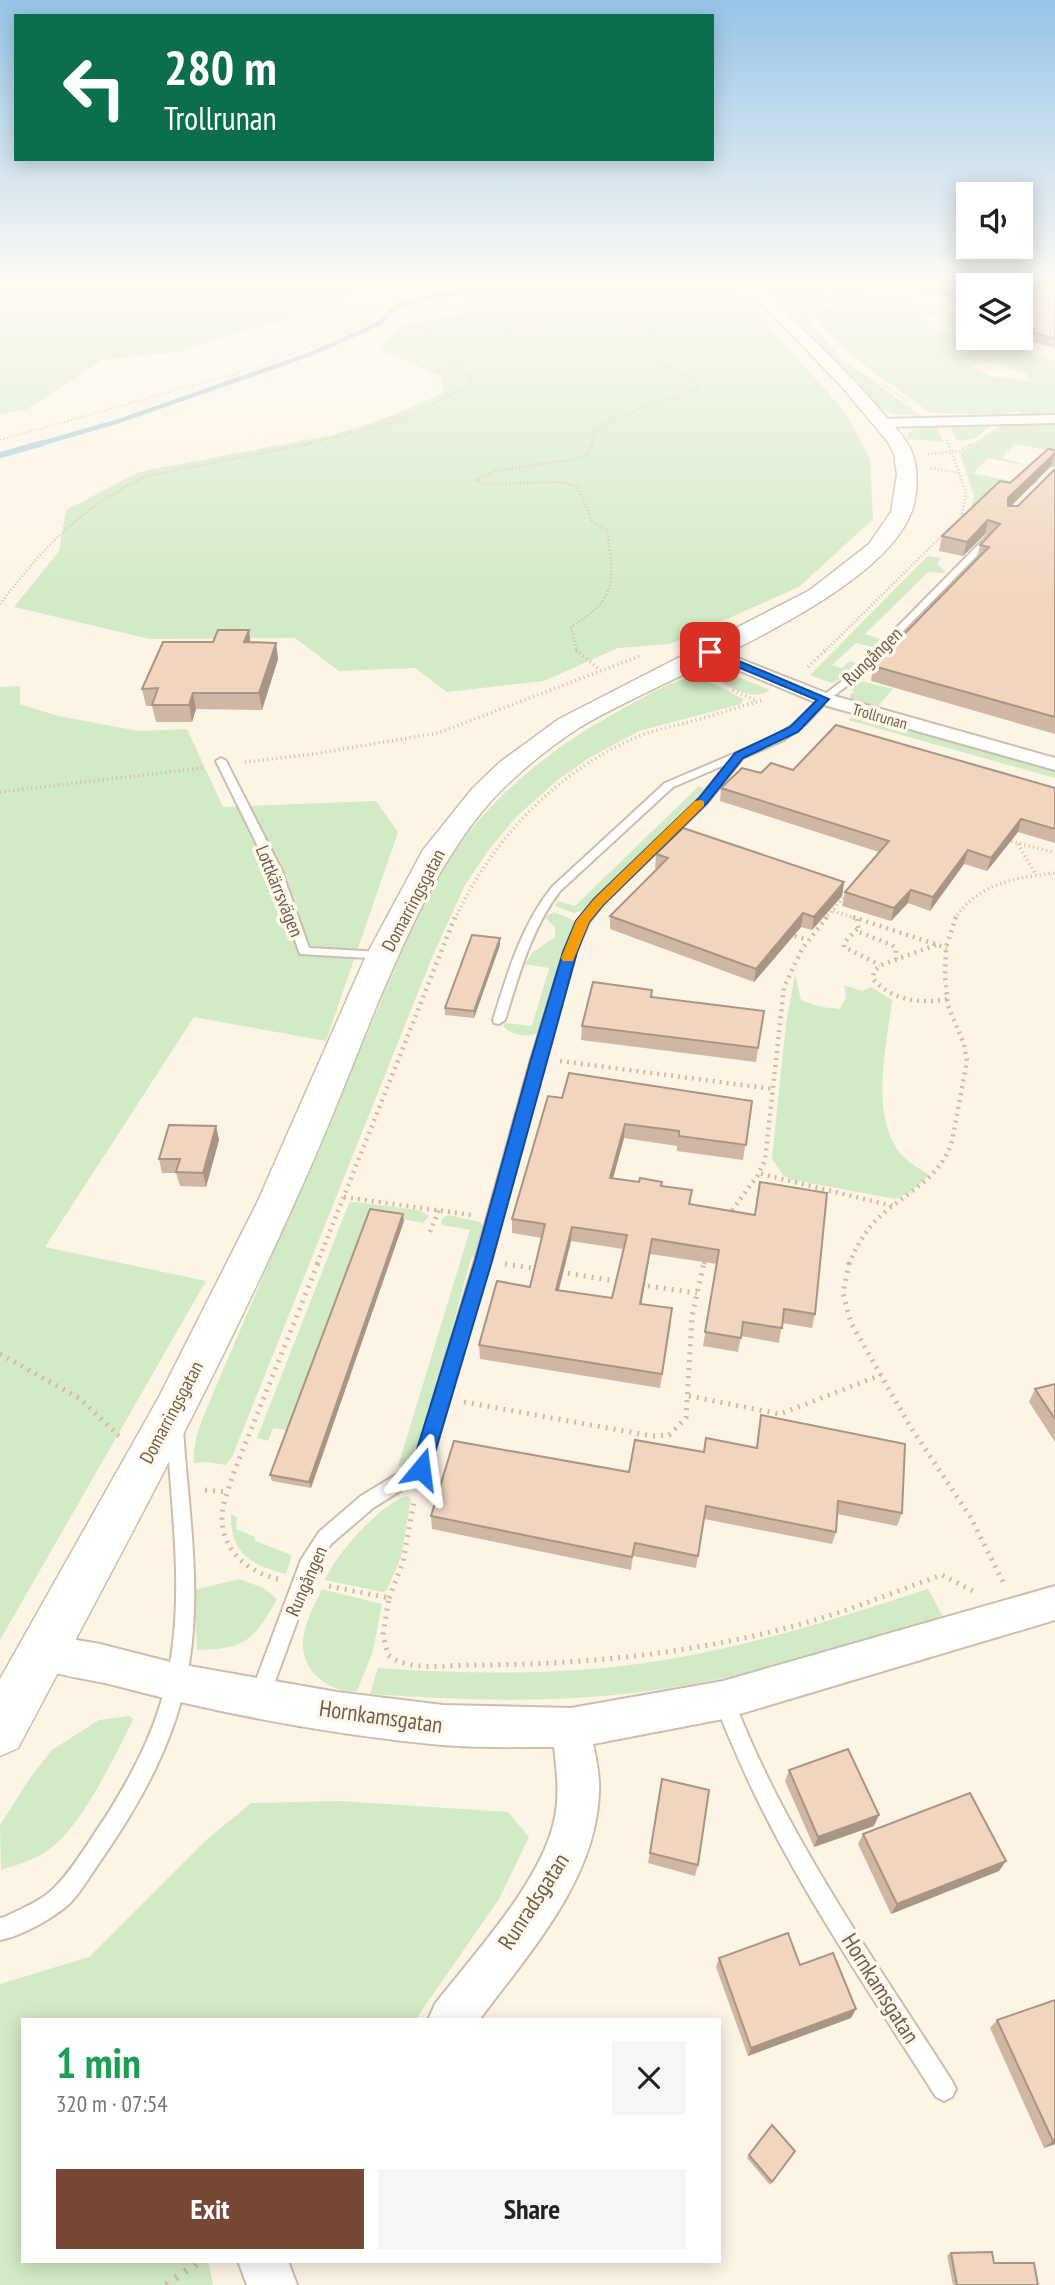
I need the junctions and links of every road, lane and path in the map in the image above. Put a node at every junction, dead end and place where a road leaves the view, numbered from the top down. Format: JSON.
{"nodes":[{"id":1,"x":181,"y":390,"type":"edge"},
{"id":2,"x":463,"y":390,"type":"edge"},
{"id":3,"x":695,"y":390,"type":"edge"},
{"id":4,"x":853,"y":390,"type":"edge"},
{"id":5,"x":1055,"y":419,"type":"edge"},
{"id":6,"x":881,"y":423,"type":"junction"},
{"id":7,"x":0,"y":440,"type":"edge"},
{"id":8,"x":952,"y":453,"type":"dead end"},
{"id":9,"x":923,"y":457,"type":"dead end"},
{"id":10,"x":924,"y":468,"type":"dead end"},
{"id":11,"x":961,"y":473,"type":"dead end"},
{"id":12,"x":962,"y":516,"type":"edge"},
{"id":13,"x":990,"y":538,"type":"edge"},
{"id":14,"x":0,"y":604,"type":"edge"},
{"id":15,"x":710,"y":652,"type":"junction"},
{"id":16,"x":651,"y":657,"type":"dead end"},
{"id":17,"x":600,"y":669,"type":"junction"},
{"id":18,"x":785,"y":685,"type":"junction"},
{"id":19,"x":824,"y":699,"type":"junction"},
{"id":20,"x":757,"y":701,"type":"dead end"},
{"id":21,"x":739,"y":755,"type":"junction"},
{"id":22,"x":221,"y":763,"type":"junction"},
{"id":23,"x":1055,"y":764,"type":"edge"},
{"id":24,"x":0,"y":792,"type":"edge"},
{"id":25,"x":1004,"y":839,"type":"edge"},
{"id":26,"x":1017,"y":843,"type":"junction"},
{"id":27,"x":1055,"y":853,"type":"edge"},
{"id":28,"x":1055,"y":873,"type":"edge"},
{"id":29,"x":1036,"y":875,"type":"junction"},
{"id":30,"x":849,"y":891,"type":"edge"},
{"id":31,"x":833,"y":911,"type":"junction"},
{"id":32,"x":857,"y":919,"type":"junction"},
{"id":33,"x":857,"y":929,"type":"junction"},
{"id":34,"x":783,"y":932,"type":"edge"},
{"id":35,"x":808,"y":940,"type":"junction"},
{"id":36,"x":936,"y":945,"type":"junction"},
{"id":37,"x":947,"y":948,"type":"junction"},
{"id":38,"x":382,"y":956,"type":"junction"},
{"id":39,"x":896,"y":959,"type":"junction"},
{"id":40,"x":881,"y":965,"type":"junction"},
{"id":41,"x":949,"y":999,"type":"junction"},
{"id":42,"x":499,"y":1020,"type":"dead end"},
{"id":43,"x":538,"y":1059,"type":"junction"},
{"id":44,"x":773,"y":1089,"type":"junction"},
{"id":45,"x":761,"y":1174,"type":"junction"},
{"id":46,"x":344,"y":1197,"type":"junction"},
{"id":47,"x":894,"y":1206,"type":"junction"},
{"id":48,"x":439,"y":1210,"type":"junction"},
{"id":49,"x":495,"y":1219,"type":"junction"},
{"id":50,"x":723,"y":1224,"type":"edge"},
{"id":51,"x":430,"y":1232,"type":"dead end"},
{"id":52,"x":712,"y":1246,"type":"edge"},
{"id":53,"x":483,"y":1261,"type":"junction"},
{"id":54,"x":697,"y":1293,"type":"junction"},
{"id":55,"x":0,"y":1354,"type":"edge"},
{"id":56,"x":881,"y":1375,"type":"junction"},
{"id":57,"x":689,"y":1396,"type":"junction"},
{"id":58,"x":443,"y":1398,"type":"junction"},
{"id":59,"x":174,"y":1410,"type":"junction"},
{"id":60,"x":109,"y":1429,"type":"dead end"},
{"id":61,"x":421,"y":1469,"type":"junction"},
{"id":62,"x":303,"y":1581,"type":"junction"},
{"id":63,"x":388,"y":1598,"type":"junction"},
{"id":64,"x":1055,"y":1603,"type":"edge"},
{"id":65,"x":1017,"y":1614,"type":"junction"},
{"id":66,"x":42,"y":1652,"type":"junction"},
{"id":67,"x":178,"y":1682,"type":"junction"},
{"id":68,"x":260,"y":1697,"type":"junction"},
{"id":69,"x":723,"y":1700,"type":"junction"},
{"id":70,"x":571,"y":1728,"type":"junction"},
{"id":71,"x":0,"y":1730,"type":"edge"},
{"id":72,"x":0,"y":1929,"type":"edge"},
{"id":73,"x":453,"y":2018,"type":"edge"},
{"id":74,"x":944,"y":2089,"type":"dead end"},
{"id":75,"x":197,"y":2263,"type":"edge"},
{"id":76,"x":264,"y":2263,"type":"edge"},
{"id":77,"x":166,"y":2285,"type":"edge"},
{"id":78,"x":272,"y":2285,"type":"edge"}],
"edges":[{"from":1,"to":7,"type":"path"},
{"from":2,"to":14,"type":"path"},
{"from":3,"to":17,"type":"path"},
{"from":4,"to":6,"type":"street","name":"Domarringsgatan"},
{"from":5,"to":6,"type":"street"},
{"from":6,"to":15,"type":"street","name":"Domarringsgatan"},
{"from":8,"to":9,"type":"path"},
{"from":10,"to":11,"type":"path"},
{"from":12,"to":18,"type":"path"},
{"from":13,"to":19,"type":"lane","name":"Rungången"},
{"from":15,"to":18,"type":"street","name":"Trollrunan"},
{"from":15,"to":38,"type":"street","name":"Domarringsgatan"},
{"from":16,"to":17,"type":"path"},
{"from":17,"to":22,"type":"path"},
{"from":18,"to":19,"type":"street","name":"Trollrunan"},
{"from":19,"to":21,"type":"lane","name":"Rungången"},
{"from":19,"to":23,"type":"street","name":"Trollrunan"},
{"from":20,"to":46,"type":"path"},
{"from":21,"to":42,"type":"lane"},
{"from":21,"to":43,"type":"lane","name":"Rungången"},
{"from":22,"to":24,"type":"path"},
{"from":22,"to":38,"type":"lane","name":"Lottkärrsvägen"},
{"from":25,"to":26,"type":"path"},
{"from":26,"to":27,"type":"path"},
{"from":26,"to":29,"type":"path"},
{"from":28,"to":29,"type":"path"},
{"from":29,"to":37,"type":"path"},
{"from":30,"to":31,"type":"path"},
{"from":31,"to":32,"type":"path"},
{"from":31,"to":35,"type":"path"},
{"from":32,"to":33,"type":"path"},
{"from":32,"to":36,"type":"path"},
{"from":33,"to":39,"type":"path"},
{"from":33,"to":40,"type":"path"},
{"from":34,"to":35,"type":"path"},
{"from":35,"to":44,"type":"path"},
{"from":36,"to":37,"type":"path"},
{"from":36,"to":39,"type":"path"},
{"from":37,"to":41,"type":"path"},
{"from":38,"to":59,"type":"street","name":"Domarringsgatan"},
{"from":39,"to":40,"type":"path"},
{"from":40,"to":41,"type":"path"},
{"from":41,"to":47,"type":"path"},
{"from":43,"to":44,"type":"path"},
{"from":43,"to":49,"type":"lane","name":"Rungången"},
{"from":44,"to":45,"type":"path"},
{"from":45,"to":47,"type":"path"},
{"from":45,"to":50,"type":"path"},
{"from":46,"to":48,"type":"path"},
{"from":46,"to":62,"type":"path"},
{"from":47,"to":56,"type":"path"},
{"from":48,"to":49,"type":"path"},
{"from":48,"to":51,"type":"path"},
{"from":49,"to":53,"type":"lane","name":"Rungången"},
{"from":52,"to":54,"type":"path"},
{"from":53,"to":54,"type":"path"},
{"from":53,"to":58,"type":"lane","name":"Rungången"},
{"from":54,"to":57,"type":"path"},
{"from":55,"to":60,"type":"path"},
{"from":56,"to":57,"type":"path"},
{"from":56,"to":65,"type":"path"},
{"from":57,"to":58,"type":"path"},
{"from":58,"to":61,"type":"lane","name":"Rungången"},
{"from":59,"to":66,"type":"street","name":"Domarringsgatan"},
{"from":59,"to":67,"type":"lane"},
{"from":61,"to":62,"type":"lane","name":"Rungången"},
{"from":61,"to":63,"type":"path"},
{"from":62,"to":63,"type":"path"},
{"from":62,"to":68,"type":"lane","name":"Rungången"},
{"from":63,"to":65,"type":"path"},
{"from":64,"to":65,"type":"street","name":"Hornkamsgatan"},
{"from":65,"to":69,"type":"street","name":"Hornkamsgatan"},
{"from":66,"to":67,"type":"street","name":"Hornkamsgatan"},
{"from":66,"to":71,"type":"street","name":"Domarringsgatan"},
{"from":67,"to":68,"type":"street","name":"Hornkamsgatan"},
{"from":67,"to":72,"type":"lane"},
{"from":68,"to":70,"type":"street","name":"Hornkamsgatan"},
{"from":69,"to":70,"type":"street","name":"Hornkamsgatan"},
{"from":69,"to":74,"type":"lane","name":"Hornkamsgatan"},
{"from":70,"to":73,"type":"street","name":"Runradsgatan"},
{"from":75,"to":77,"type":"path"},
{"from":76,"to":78,"type":"street"}]}
